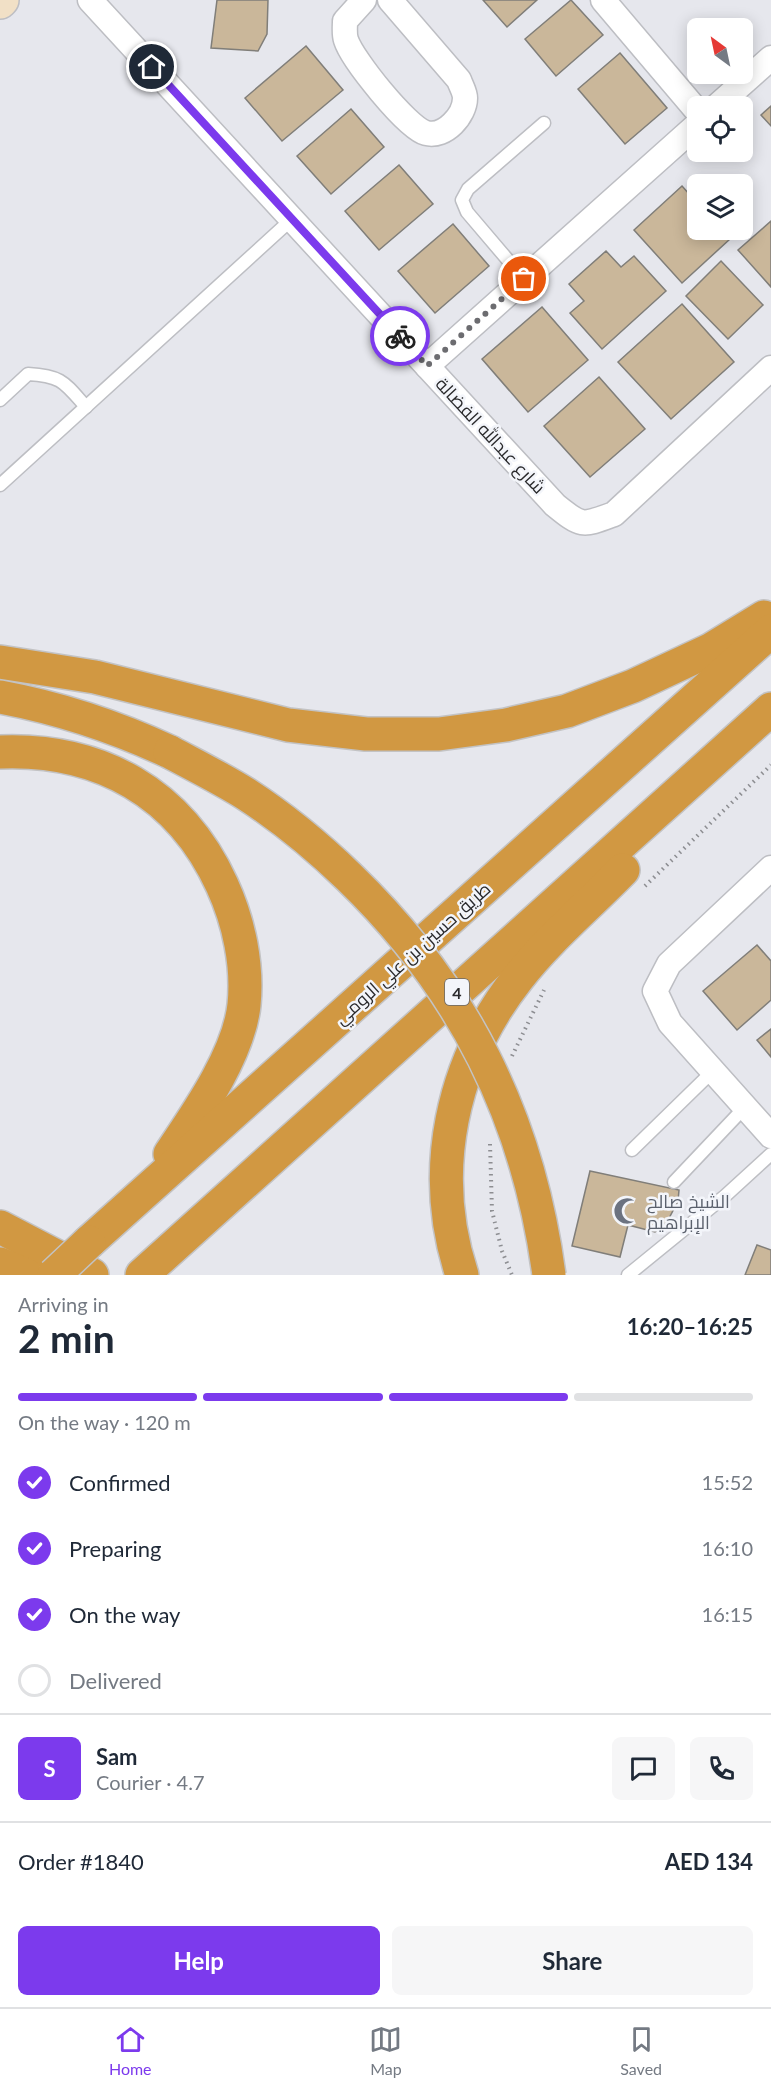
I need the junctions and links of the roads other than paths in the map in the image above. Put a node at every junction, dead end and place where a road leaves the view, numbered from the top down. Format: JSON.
{"nodes":[{"id":1,"x":90,"y":0,"type":"edge"},
{"id":2,"x":364,"y":0,"type":"edge"},
{"id":3,"x":390,"y":0,"type":"edge"},
{"id":4,"x":603,"y":0,"type":"edge"},
{"id":5,"x":771,"y":58,"type":"edge"},
{"id":6,"x":728,"y":96,"type":"edge"},
{"id":7,"x":687,"y":99,"type":"edge"},
{"id":8,"x":544,"y":123,"type":"dead end"},
{"id":9,"x":687,"y":134,"type":"edge"},
{"id":10,"x":292,"y":219,"type":"junction"},
{"id":11,"x":524,"y":279,"type":"junction"},
{"id":12,"x":427,"y":366,"type":"junction"},
{"id":13,"x":771,"y":368,"type":"edge"},
{"id":14,"x":0,"y":400,"type":"edge"},
{"id":15,"x":86,"y":407,"type":"junction"},
{"id":16,"x":0,"y":485,"type":"edge"},
{"id":17,"x":771,"y":613,"type":"edge"},
{"id":18,"x":771,"y":631,"type":"edge"},
{"id":19,"x":0,"y":662,"type":"edge"},
{"id":20,"x":0,"y":697,"type":"edge"},
{"id":21,"x":771,"y":709,"type":"edge"},
{"id":22,"x":771,"y":722,"type":"edge"},
{"id":23,"x":0,"y":752,"type":"edge"},
{"id":24,"x":771,"y":868,"type":"edge"},
{"id":25,"x":713,"y":1071,"type":"junction"},
{"id":26,"x":745,"y":1107,"type":"junction"},
{"id":27,"x":771,"y":1136,"type":"edge"},
{"id":28,"x":632,"y":1150,"type":"dead end"},
{"id":29,"x":771,"y":1154,"type":"edge"},
{"id":30,"x":674,"y":1182,"type":"dead end"},
{"id":31,"x":142,"y":1194,"type":"junction"},
{"id":32,"x":0,"y":1227,"type":"edge"},
{"id":33,"x":0,"y":1264,"type":"edge"},
{"id":34,"x":26,"y":1275,"type":"edge"},
{"id":35,"x":54,"y":1275,"type":"edge"},
{"id":36,"x":92,"y":1275,"type":"edge"},
{"id":37,"x":142,"y":1275,"type":"edge"},
{"id":38,"x":462,"y":1275,"type":"edge"},
{"id":39,"x":549,"y":1275,"type":"edge"},
{"id":40,"x":628,"y":1275,"type":"edge"}],
"edges":[{"from":1,"to":10,"type":"street","name":"شارع عبدالله الفضالة"},
{"from":2,"to":3,"type":"street"},
{"from":4,"to":7,"type":"street"},
{"from":5,"to":6,"type":"street"},
{"from":8,"to":11,"type":"lane"},
{"from":9,"to":11,"type":"street"},
{"from":10,"to":12,"type":"street","name":"شارع عبدالله الفضالة"},
{"from":10,"to":15,"type":"lane"},
{"from":11,"to":12,"type":"street"},
{"from":12,"to":13,"type":"street","name":"شارع عبدالله الفضالة"},
{"from":14,"to":15,"type":"lane"},
{"from":15,"to":16,"type":"lane"},
{"from":17,"to":19,"type":"highway"},
{"from":18,"to":31,"type":"highway","name":"طريق حسين بن علي الرومي"},
{"from":20,"to":39,"type":"highway","bridge":true},
{"from":21,"to":37,"type":"highway","number":"4"},
{"from":22,"to":38,"type":"highway"},
{"from":23,"to":31,"type":"highway"},
{"from":24,"to":25,"type":"street"},
{"from":25,"to":26,"type":"street"},
{"from":25,"to":28,"type":"lane"},
{"from":26,"to":27,"type":"street"},
{"from":26,"to":30,"type":"lane"},
{"from":29,"to":40,"type":"lane"},
{"from":31,"to":35,"type":"highway","name":"طريق حسين بن علي الرومي","bridge":true},
{"from":32,"to":36,"type":"highway"},
{"from":33,"to":34,"type":"highway"}]}
